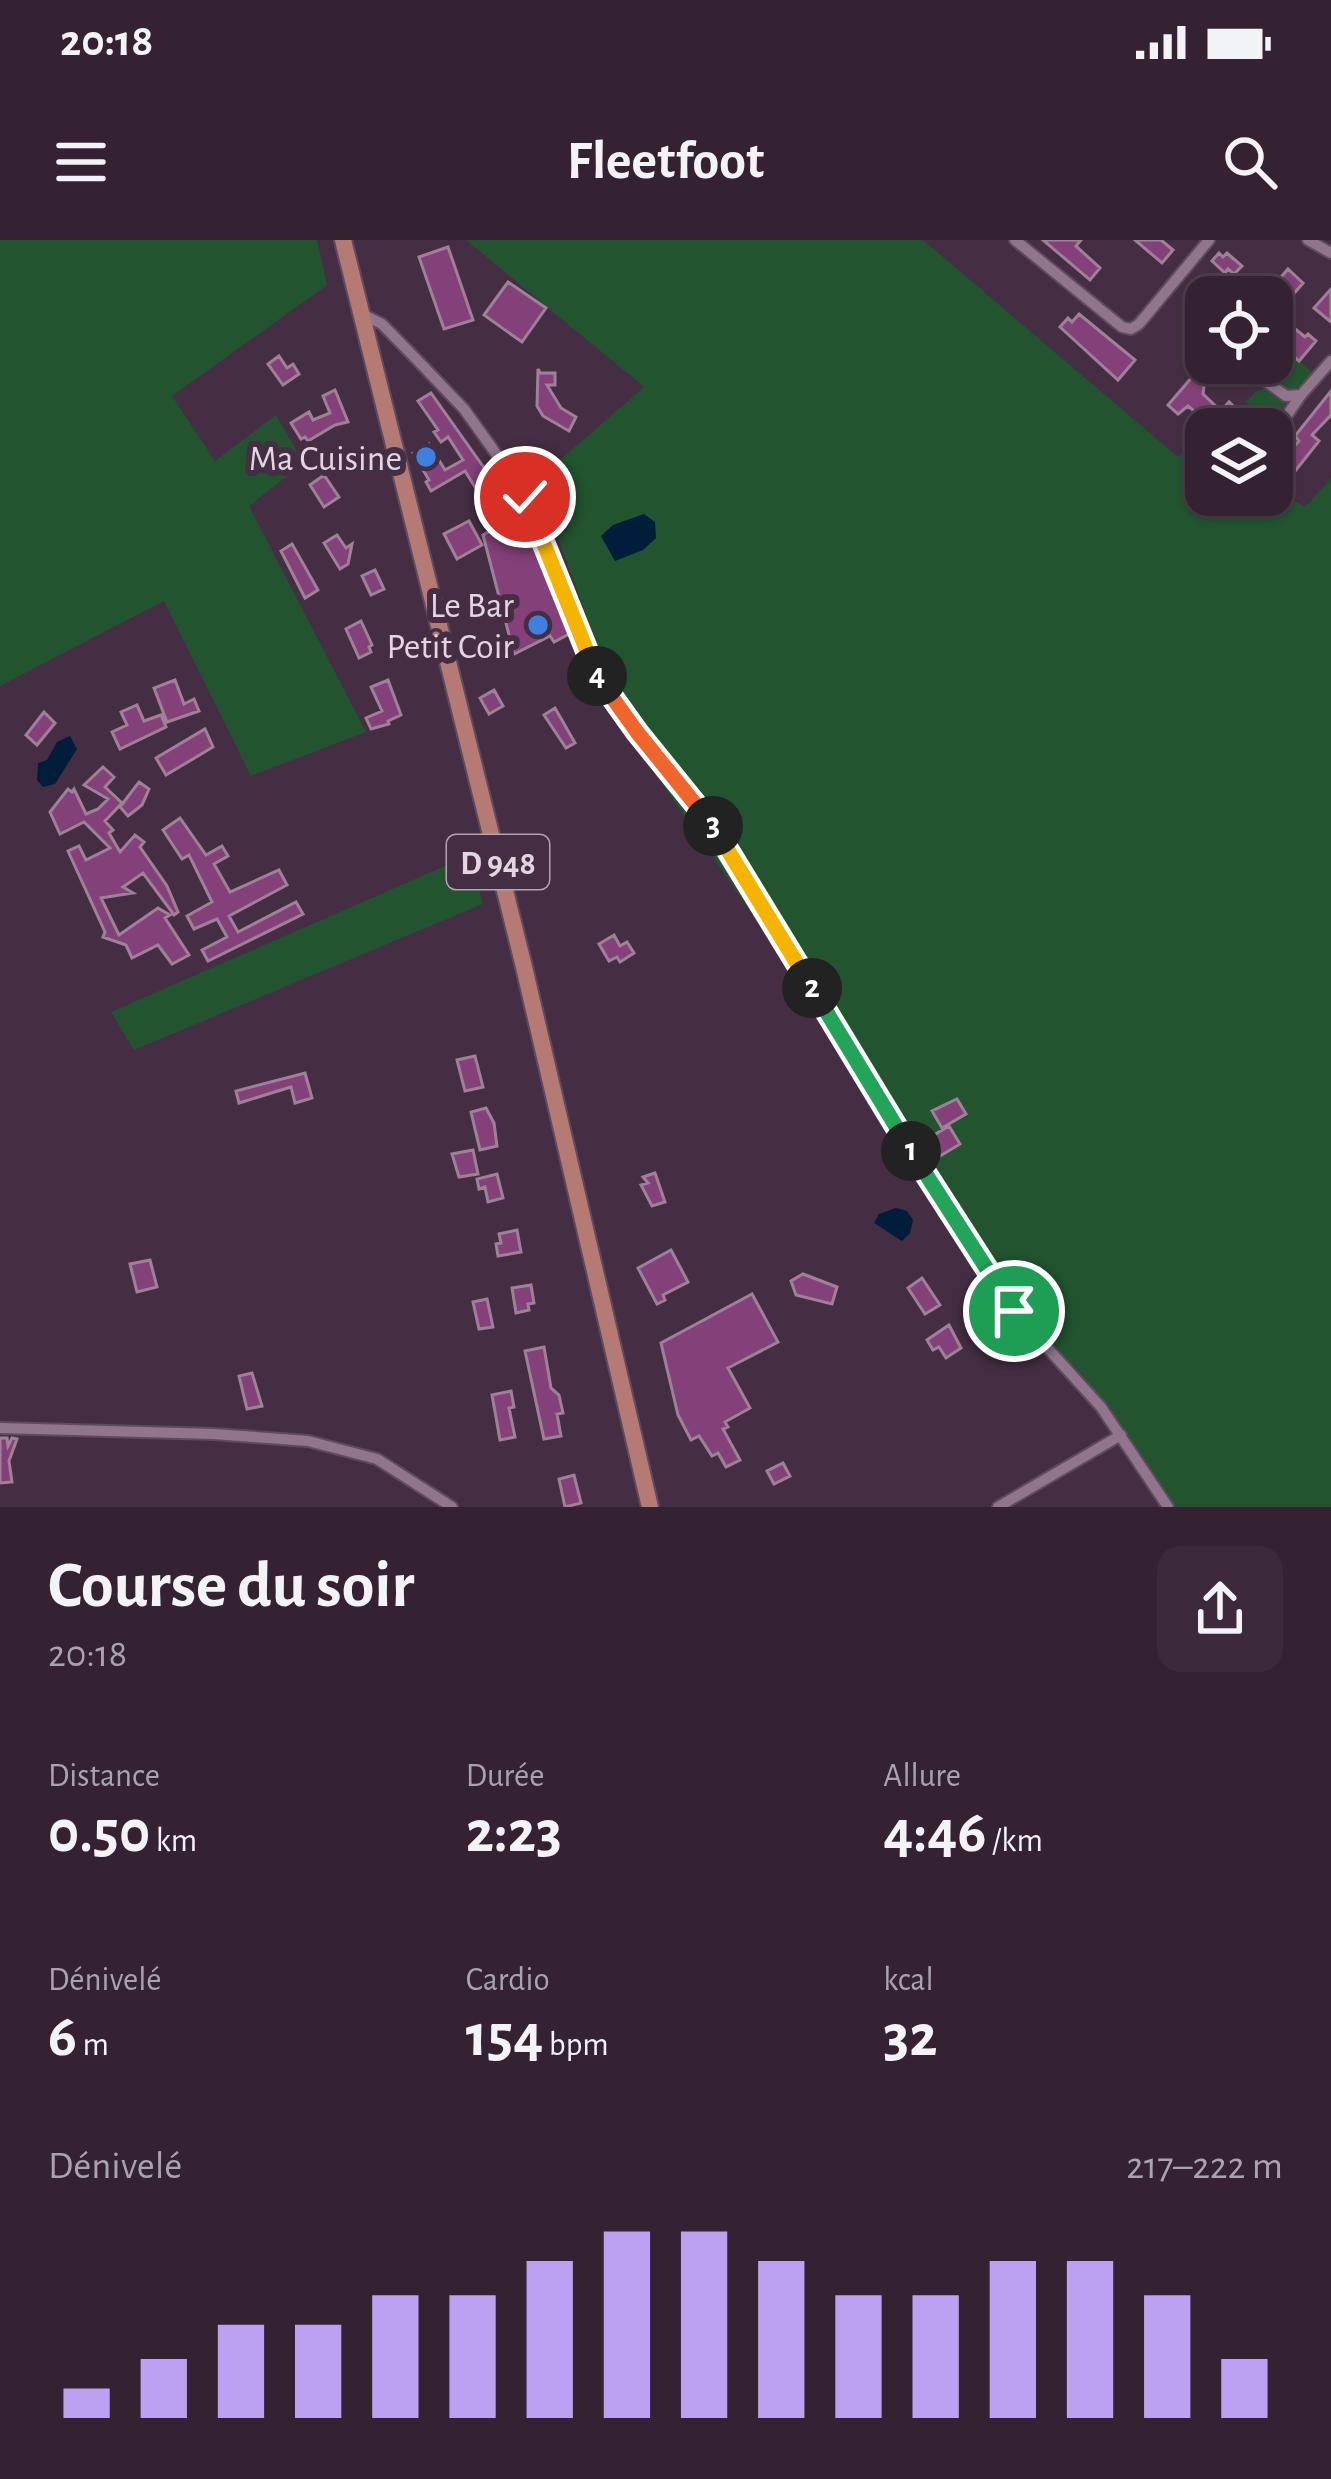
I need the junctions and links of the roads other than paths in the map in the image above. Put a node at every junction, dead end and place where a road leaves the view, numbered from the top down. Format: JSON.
{"nodes":[{"id":1,"x":344,"y":240,"type":"edge"},
{"id":2,"x":1015,"y":240,"type":"edge"},
{"id":3,"x":1209,"y":240,"type":"edge"},
{"id":4,"x":1308,"y":240,"type":"edge"},
{"id":5,"x":1331,"y":253,"type":"edge"},
{"id":6,"x":362,"y":314,"type":"junction"},
{"id":7,"x":1331,"y":361,"type":"edge"},
{"id":8,"x":1270,"y":384,"type":"edge"},
{"id":9,"x":1301,"y":394,"type":"junction"},
{"id":10,"x":1292,"y":408,"type":"edge"},
{"id":11,"x":0,"y":1428,"type":"edge"},
{"id":12,"x":1121,"y":1435,"type":"junction"},
{"id":13,"x":452,"y":1507,"type":"edge"},
{"id":14,"x":650,"y":1507,"type":"edge"},
{"id":15,"x":998,"y":1507,"type":"edge"},
{"id":16,"x":1168,"y":1507,"type":"edge"}],
"edges":[{"from":1,"to":6,"type":"main road","number":"D 948"},
{"from":2,"to":3,"type":"street"},
{"from":4,"to":5,"type":"street"},
{"from":6,"to":12,"type":"street"},
{"from":6,"to":14,"type":"main road","number":"D 948"},
{"from":7,"to":9,"type":"street"},
{"from":8,"to":9,"type":"street"},
{"from":9,"to":10,"type":"street"},
{"from":11,"to":13,"type":"street"},
{"from":12,"to":15,"type":"street"},
{"from":12,"to":16,"type":"street"}]}
